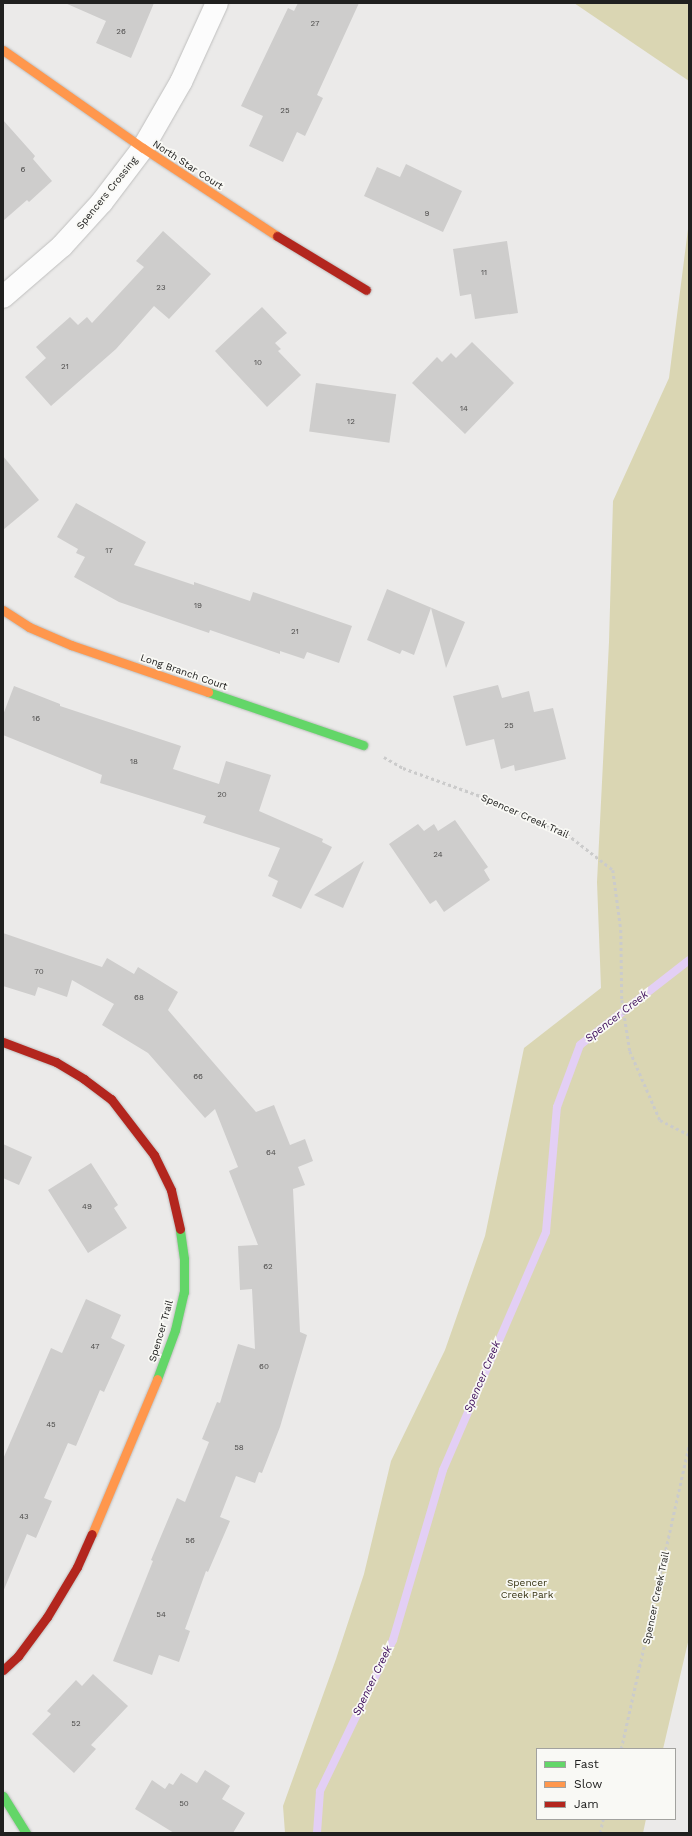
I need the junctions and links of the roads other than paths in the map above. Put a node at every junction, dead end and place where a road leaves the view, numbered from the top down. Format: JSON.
{"nodes":[{"id":1,"x":217,"y":3,"type":"edge"},
{"id":2,"x":3,"y":50,"type":"edge"},
{"id":3,"x":143,"y":148,"type":"junction"},
{"id":4,"x":366,"y":290,"type":"dead end"},
{"id":5,"x":3,"y":298,"type":"edge"},
{"id":6,"x":3,"y":610,"type":"edge"},
{"id":7,"x":363,"y":745,"type":"road end"},
{"id":8,"x":3,"y":1042,"type":"edge"},
{"id":9,"x":3,"y":1670,"type":"edge"},
{"id":10,"x":3,"y":1796,"type":"edge"},
{"id":11,"x":26,"y":1833,"type":"edge"}],
"edges":[{"from":1,"to":3,"type":"street","name":"Spencers Crossing"},
{"from":2,"to":3,"type":"street","name":"North Star Court"},
{"from":3,"to":4,"type":"street","name":"North Star Court"},
{"from":3,"to":5,"type":"street","name":"Spencers Crossing"},
{"from":6,"to":7,"type":"street","name":"Long Branch Court"},
{"from":8,"to":9,"type":"street","name":"Spencer Trail"},
{"from":10,"to":11,"type":"street"}]}
